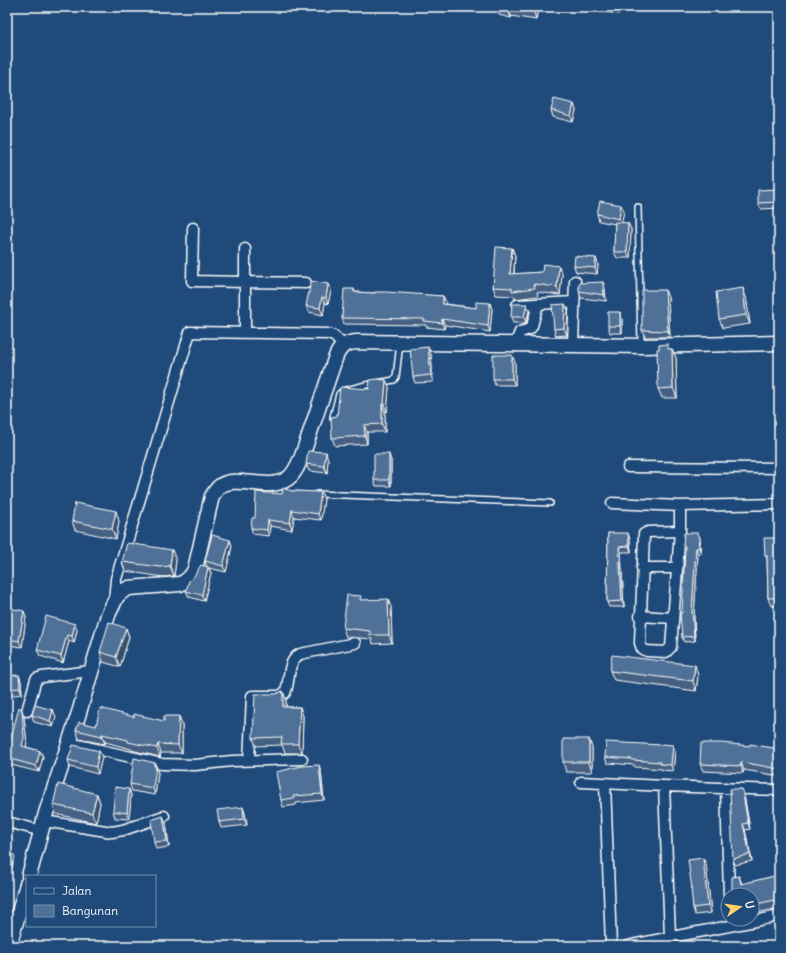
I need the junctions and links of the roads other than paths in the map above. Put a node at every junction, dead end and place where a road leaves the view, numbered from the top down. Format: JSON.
{"nodes":[{"id":1,"x":638,"y":207,"type":"dead end"},
{"id":2,"x":193,"y":228,"type":"dead end"},
{"id":3,"x":245,"y":249,"type":"dead end"},
{"id":4,"x":575,"y":281,"type":"dead end"},
{"id":5,"x":245,"y":282,"type":"junction"},
{"id":6,"x":306,"y":283,"type":"dead end"},
{"id":7,"x":574,"y":302,"type":"junction"},
{"id":8,"x":538,"y":304,"type":"junction"},
{"id":9,"x":517,"y":305,"type":"edge"},
{"id":10,"x":245,"y":333,"type":"junction"},
{"id":11,"x":401,"y":342,"type":"junction"},
{"id":12,"x":518,"y":343,"type":"junction"},
{"id":13,"x":779,"y":343,"type":"edge"},
{"id":14,"x":573,"y":345,"type":"junction"},
{"id":15,"x":343,"y":346,"type":"junction"},
{"id":16,"x":642,"y":346,"type":"junction"},
{"id":17,"x":333,"y":417,"type":"edge"},
{"id":18,"x":628,"y":467,"type":"dead end"},
{"id":19,"x":779,"y":468,"type":"edge"},
{"id":20,"x":311,"y":494,"type":"edge"},
{"id":21,"x":550,"y":503,"type":"dead end"},
{"id":22,"x":612,"y":503,"type":"dead end"},
{"id":23,"x":779,"y":504,"type":"edge"},
{"id":24,"x":680,"y":506,"type":"junction"},
{"id":25,"x":680,"y":531,"type":"junction"},
{"id":26,"x":642,"y":568,"type":"junction"},
{"id":27,"x":677,"y":568,"type":"junction"},
{"id":28,"x":114,"y":601,"type":"junction"},
{"id":29,"x":640,"y":616,"type":"junction"},
{"id":30,"x":673,"y":618,"type":"junction"},
{"id":31,"x":355,"y":642,"type":"dead end"},
{"id":32,"x":90,"y":671,"type":"junction"},
{"id":33,"x":27,"y":711,"type":"dead end"},
{"id":34,"x":68,"y":743,"type":"junction"},
{"id":35,"x":302,"y":759,"type":"dead end"},
{"id":36,"x":249,"y":761,"type":"junction"},
{"id":37,"x":581,"y":782,"type":"dead end"},
{"id":38,"x":605,"y":783,"type":"junction"},
{"id":39,"x":664,"y":786,"type":"junction"},
{"id":40,"x":726,"y":788,"type":"junction"},
{"id":41,"x":779,"y":790,"type":"edge"},
{"id":42,"x":164,"y":816,"type":"edge"},
{"id":43,"x":7,"y":822,"type":"edge"},
{"id":44,"x":43,"y":826,"type":"junction"},
{"id":45,"x":29,"y":875,"type":"edge"},
{"id":46,"x":26,"y":887,"type":"edge"},
{"id":47,"x":729,"y":887,"type":"edge"},
{"id":48,"x":779,"y":916,"type":"edge"},
{"id":49,"x":760,"y":919,"type":"edge"},
{"id":50,"x":720,"y":925,"type":"edge"},
{"id":51,"x":670,"y":936,"type":"junction"},
{"id":52,"x":9,"y":946,"type":"edge"},
{"id":53,"x":611,"y":946,"type":"edge"},
{"id":54,"x":628,"y":946,"type":"edge"}],
"edges":[{"from":1,"to":16,"type":"lane"},
{"from":2,"to":5,"type":"street"},
{"from":3,"to":5,"type":"street"},
{"from":4,"to":7,"type":"street"},
{"from":5,"to":6,"type":"street"},
{"from":5,"to":10,"type":"street"},
{"from":7,"to":8,"type":"street"},
{"from":7,"to":14,"type":"street"},
{"from":8,"to":9,"type":"street"},
{"from":8,"to":12,"type":"street"},
{"from":10,"to":15,"type":"street"},
{"from":10,"to":28,"type":"street"},
{"from":11,"to":12,"type":"street"},
{"from":11,"to":15,"type":"street"},
{"from":11,"to":17,"type":"lane"},
{"from":12,"to":14,"type":"street"},
{"from":13,"to":16,"type":"street"},
{"from":14,"to":16,"type":"street"},
{"from":15,"to":28,"type":"street"},
{"from":18,"to":19,"type":"street"},
{"from":20,"to":21,"type":"lane"},
{"from":22,"to":24,"type":"street"},
{"from":23,"to":24,"type":"street"},
{"from":24,"to":25,"type":"street"},
{"from":25,"to":26,"type":"street"},
{"from":25,"to":27,"type":"street"},
{"from":26,"to":27,"type":"street"},
{"from":26,"to":29,"type":"street"},
{"from":27,"to":30,"type":"street"},
{"from":28,"to":32,"type":"street"},
{"from":29,"to":30,"type":"street"},
{"from":29,"to":30,"type":"street"},
{"from":31,"to":36,"type":"street"},
{"from":32,"to":33,"type":"street"},
{"from":32,"to":34,"type":"street"},
{"from":34,"to":36,"type":"street"},
{"from":34,"to":44,"type":"street"},
{"from":35,"to":36,"type":"street"},
{"from":37,"to":38,"type":"street"},
{"from":38,"to":39,"type":"street"},
{"from":38,"to":53,"type":"street"},
{"from":39,"to":40,"type":"street"},
{"from":39,"to":51,"type":"street"},
{"from":40,"to":41,"type":"street"},
{"from":40,"to":47,"type":"street"},
{"from":42,"to":44,"type":"street"},
{"from":43,"to":44,"type":"street"},
{"from":44,"to":45,"type":"street"},
{"from":46,"to":52,"type":"street"},
{"from":48,"to":49,"type":"street"},
{"from":50,"to":51,"type":"street"},
{"from":51,"to":54,"type":"street"}]}
